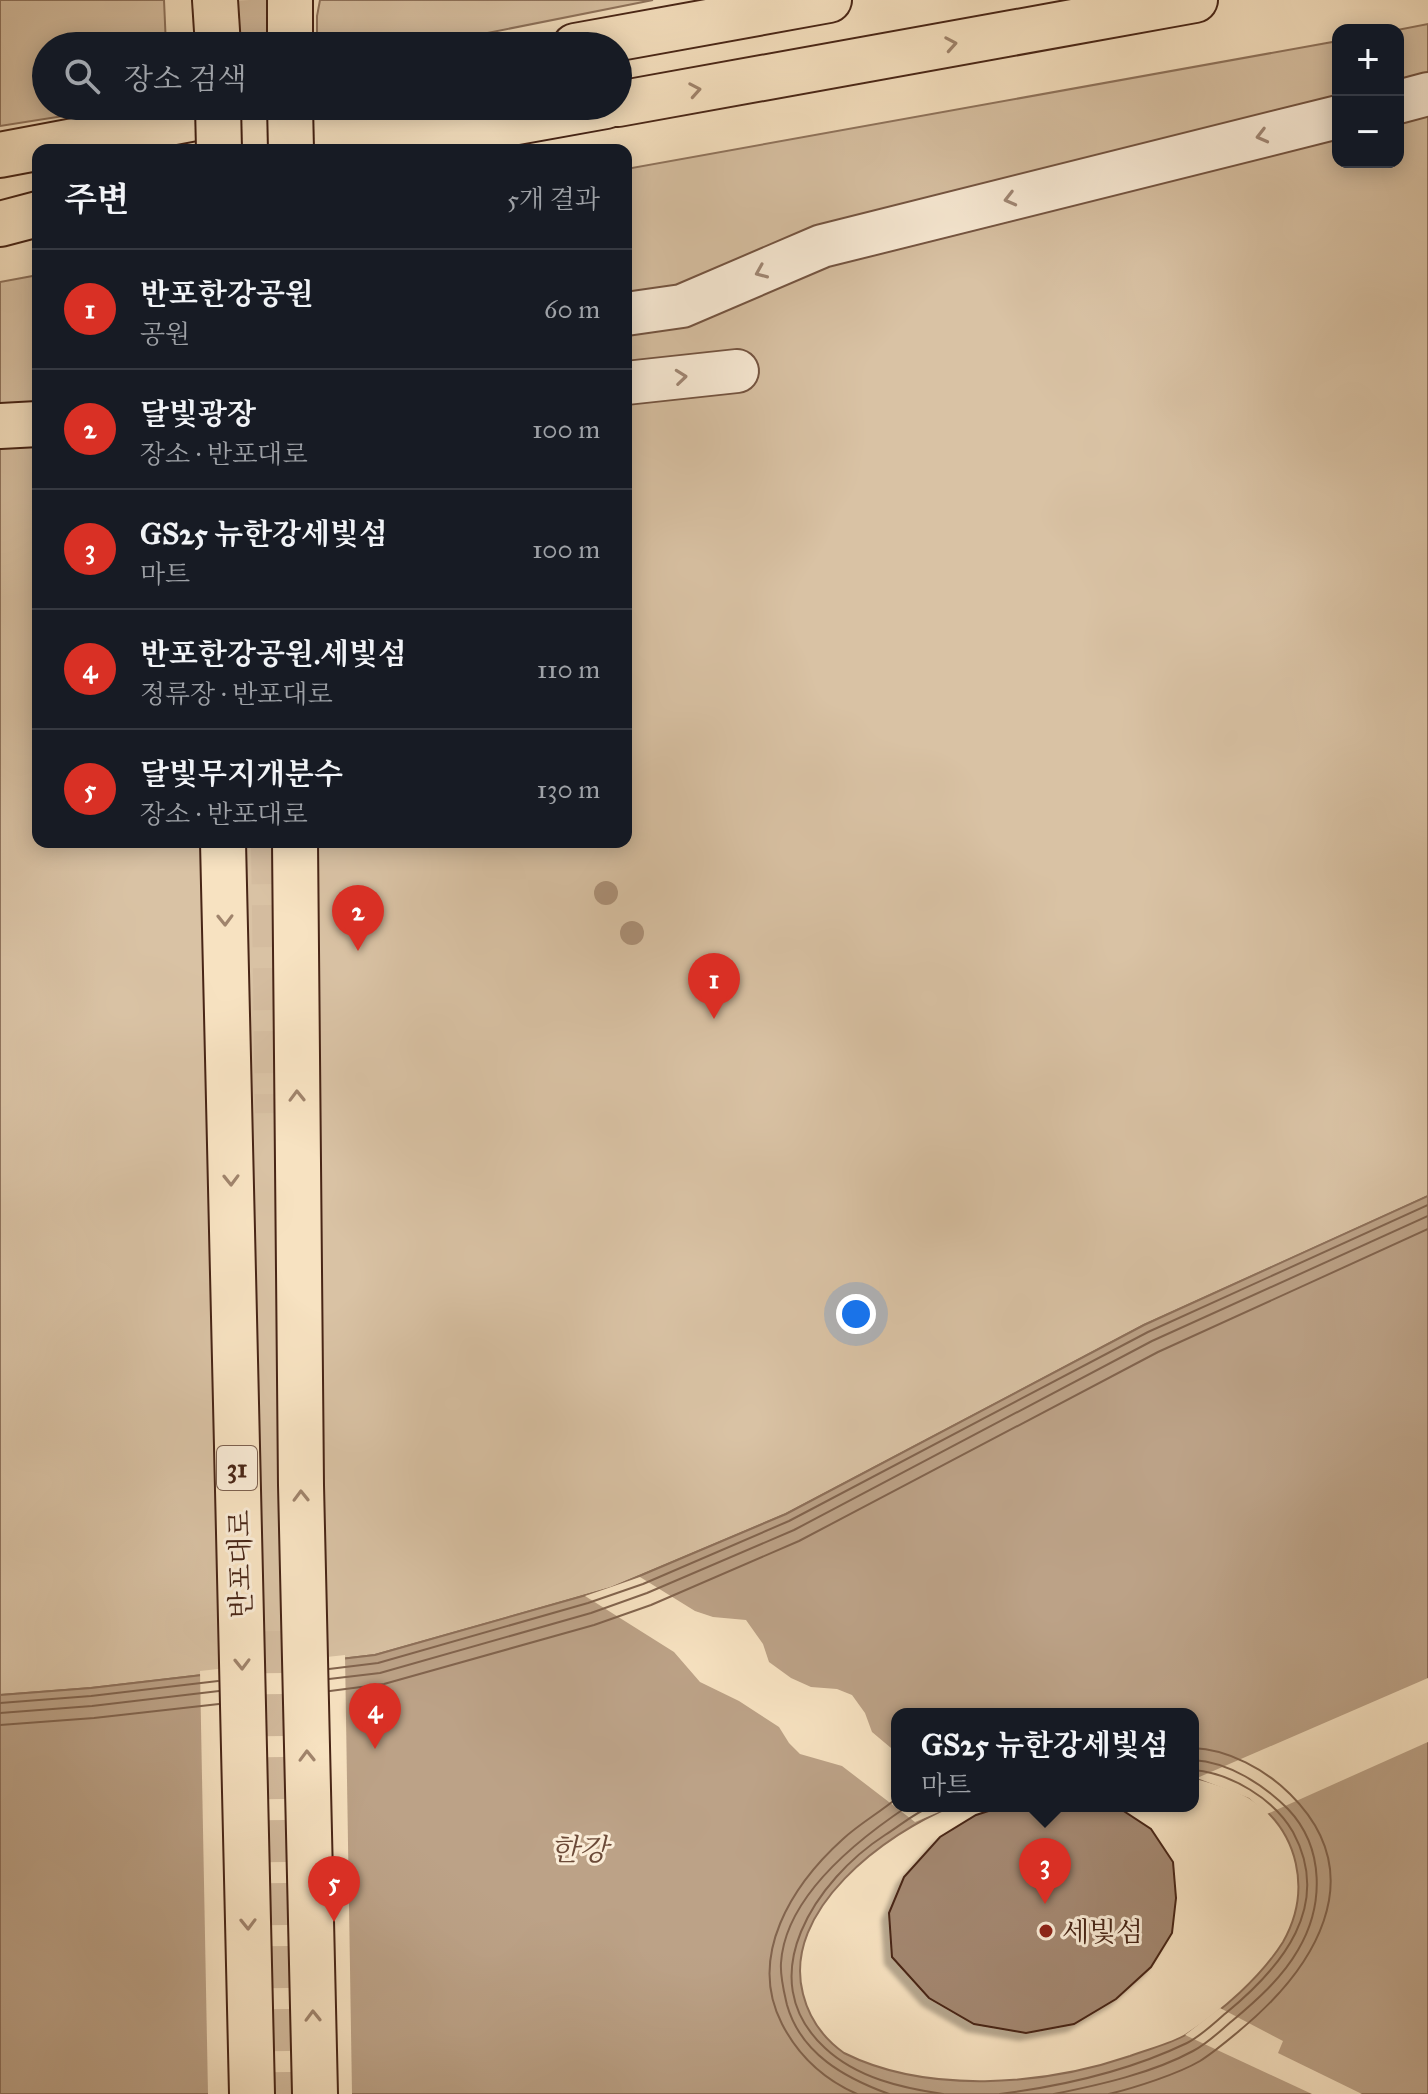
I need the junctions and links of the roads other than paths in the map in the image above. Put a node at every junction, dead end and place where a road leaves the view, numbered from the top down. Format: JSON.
{"nodes":[{"id":1,"x":215,"y":0,"type":"edge"},
{"id":2,"x":290,"y":0,"type":"edge"},
{"id":3,"x":829,"y":0,"type":"edge"},
{"id":4,"x":1195,"y":0,"type":"edge"},
{"id":5,"x":217,"y":32,"type":"edge"},
{"id":6,"x":290,"y":32,"type":"edge"},
{"id":7,"x":632,"y":36,"type":"edge"},
{"id":8,"x":1428,"y":94,"type":"edge"},
{"id":9,"x":1404,"y":100,"type":"edge"},
{"id":10,"x":632,"y":101,"type":"edge"},
{"id":11,"x":1332,"y":118,"type":"edge"},
{"id":12,"x":185,"y":120,"type":"edge"},
{"id":13,"x":218,"y":120,"type":"edge"},
{"id":14,"x":290,"y":120,"type":"edge"},
{"id":15,"x":346,"y":120,"type":"edge"},
{"id":16,"x":528,"y":120,"type":"edge"},
{"id":17,"x":58,"y":144,"type":"edge"},
{"id":18,"x":219,"y":144,"type":"edge"},
{"id":19,"x":272,"y":144,"type":"edge"},
{"id":20,"x":291,"y":144,"type":"edge"},
{"id":21,"x":395,"y":144,"type":"edge"},
{"id":22,"x":32,"y":149,"type":"edge"},
{"id":23,"x":0,"y":155,"type":"edge"},
{"id":24,"x":32,"y":216,"type":"edge"},
{"id":25,"x":0,"y":224,"type":"edge"},
{"id":26,"x":632,"y":313,"type":"edge"},
{"id":27,"x":737,"y":371,"type":"dead end"},
{"id":28,"x":632,"y":382,"type":"edge"},
{"id":29,"x":32,"y":424,"type":"edge"},
{"id":30,"x":0,"y":426,"type":"edge"},
{"id":31,"x":223,"y":848,"type":"edge"},
{"id":32,"x":295,"y":848,"type":"edge"},
{"id":33,"x":252,"y":2094,"type":"edge"},
{"id":34,"x":315,"y":2094,"type":"edge"}],
"edges":[{"from":1,"to":5,"type":"main road"},
{"from":2,"to":6,"type":"main road"},
{"from":3,"to":7,"type":"main road"},
{"from":10,"to":4,"type":"main road","one_way":true},
{"from":8,"to":9,"type":"lane"},
{"from":11,"to":26,"type":"lane","one_way":true},
{"from":12,"to":17,"type":"main road"},
{"from":13,"to":18,"type":"main road","bridge":true},
{"from":14,"to":20,"type":"main road","bridge":true},
{"from":15,"to":19,"type":"main road"},
{"from":16,"to":21,"type":"main road"},
{"from":22,"to":23,"type":"main road"},
{"from":24,"to":25,"type":"main road"},
{"from":28,"to":27,"type":"lane","one_way":true},
{"from":29,"to":30,"type":"main road"},
{"from":31,"to":33,"type":"main road","name":"반포대로","number":"31","one_way":true},
{"from":34,"to":32,"type":"main road","one_way":true}]}
